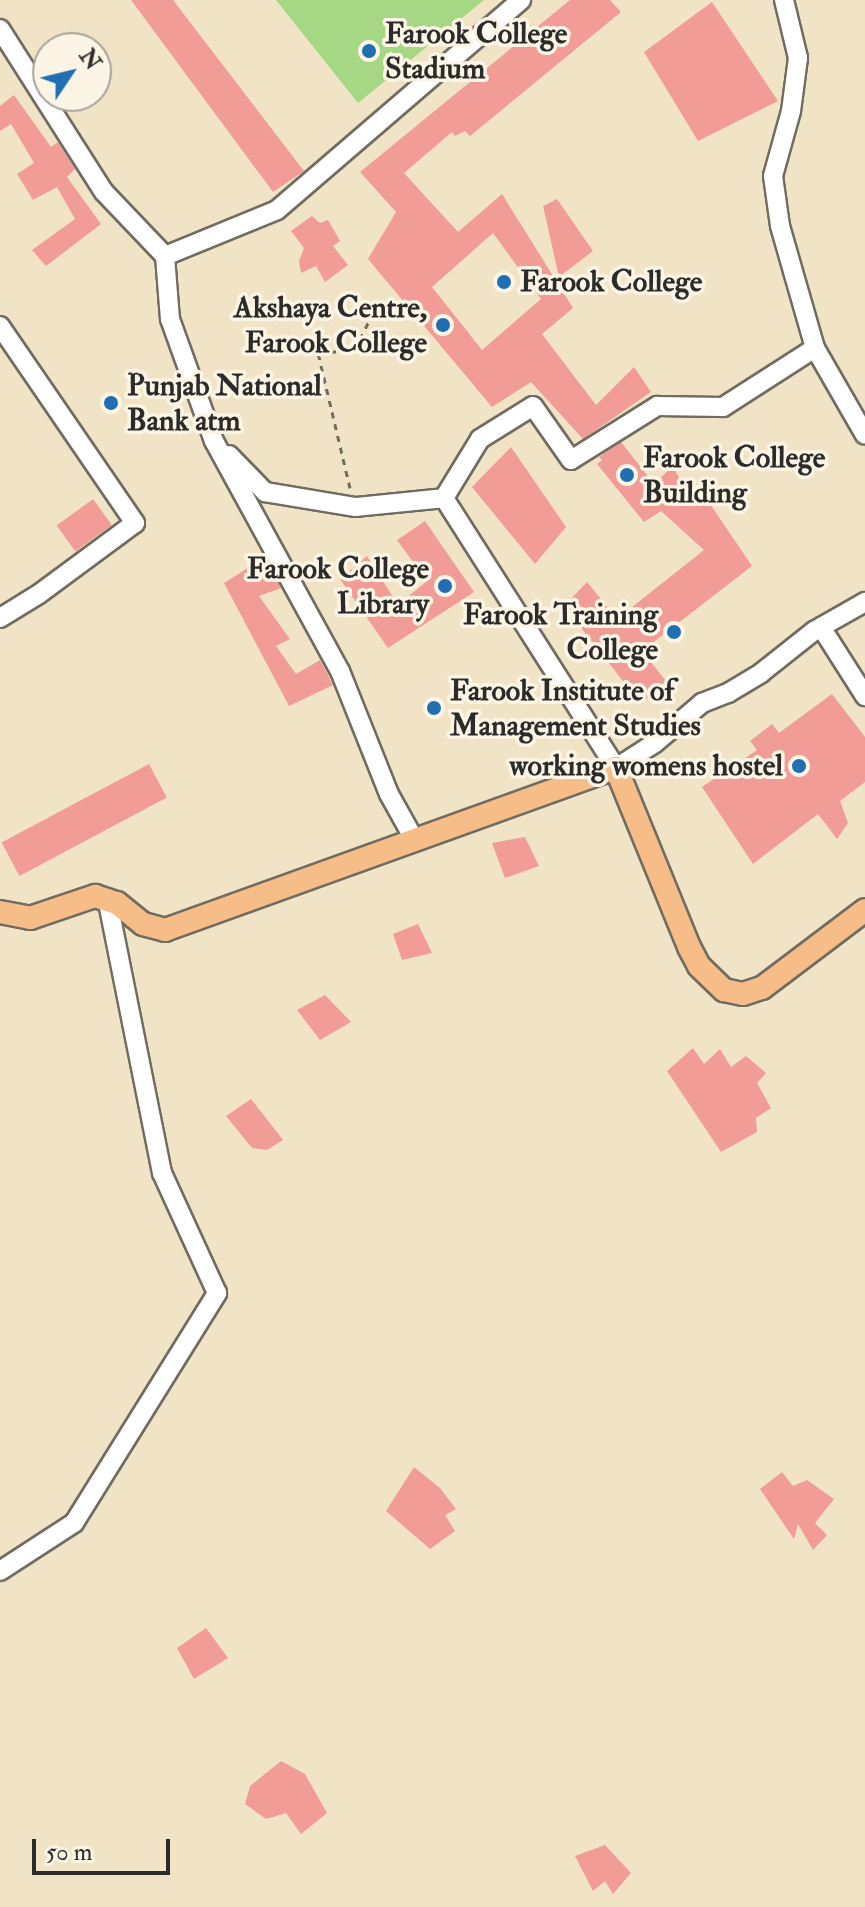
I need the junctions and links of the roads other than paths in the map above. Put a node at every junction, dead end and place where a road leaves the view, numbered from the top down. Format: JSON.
{"nodes":[{"id":1,"x":521,"y":0,"type":"edge"},
{"id":2,"x":784,"y":0,"type":"edge"},
{"id":3,"x":0,"y":29,"type":"edge"},
{"id":4,"x":165,"y":256,"type":"junction"},
{"id":5,"x":0,"y":326,"type":"edge"},
{"id":6,"x":815,"y":348,"type":"junction"},
{"id":7,"x":865,"y":435,"type":"edge"},
{"id":8,"x":214,"y":441,"type":"junction"},
{"id":9,"x":444,"y":498,"type":"junction"},
{"id":10,"x":865,"y":602,"type":"edge"},
{"id":11,"x":0,"y":618,"type":"edge"},
{"id":12,"x":821,"y":627,"type":"junction"},
{"id":13,"x":865,"y":696,"type":"edge"},
{"id":14,"x":616,"y":768,"type":"junction"},
{"id":15,"x":415,"y":841,"type":"junction"},
{"id":16,"x":107,"y":898,"type":"junction"},
{"id":17,"x":865,"y":910,"type":"edge"},
{"id":18,"x":0,"y":912,"type":"edge"},
{"id":19,"x":0,"y":1571,"type":"edge"}],
"edges":[{"from":1,"to":4,"type":"street"},
{"from":2,"to":6,"type":"street"},
{"from":3,"to":4,"type":"street"},
{"from":4,"to":8,"type":"street"},
{"from":5,"to":11,"type":"street"},
{"from":6,"to":7,"type":"street"},
{"from":6,"to":9,"type":"street"},
{"from":8,"to":9,"type":"street"},
{"from":8,"to":15,"type":"street"},
{"from":9,"to":14,"type":"street"},
{"from":10,"to":12,"type":"street"},
{"from":12,"to":13,"type":"street"},
{"from":12,"to":14,"type":"street"},
{"from":14,"to":15,"type":"main road"},
{"from":14,"to":17,"type":"main road"},
{"from":15,"to":16,"type":"main road"},
{"from":16,"to":18,"type":"main road"},
{"from":16,"to":19,"type":"street"}]}
